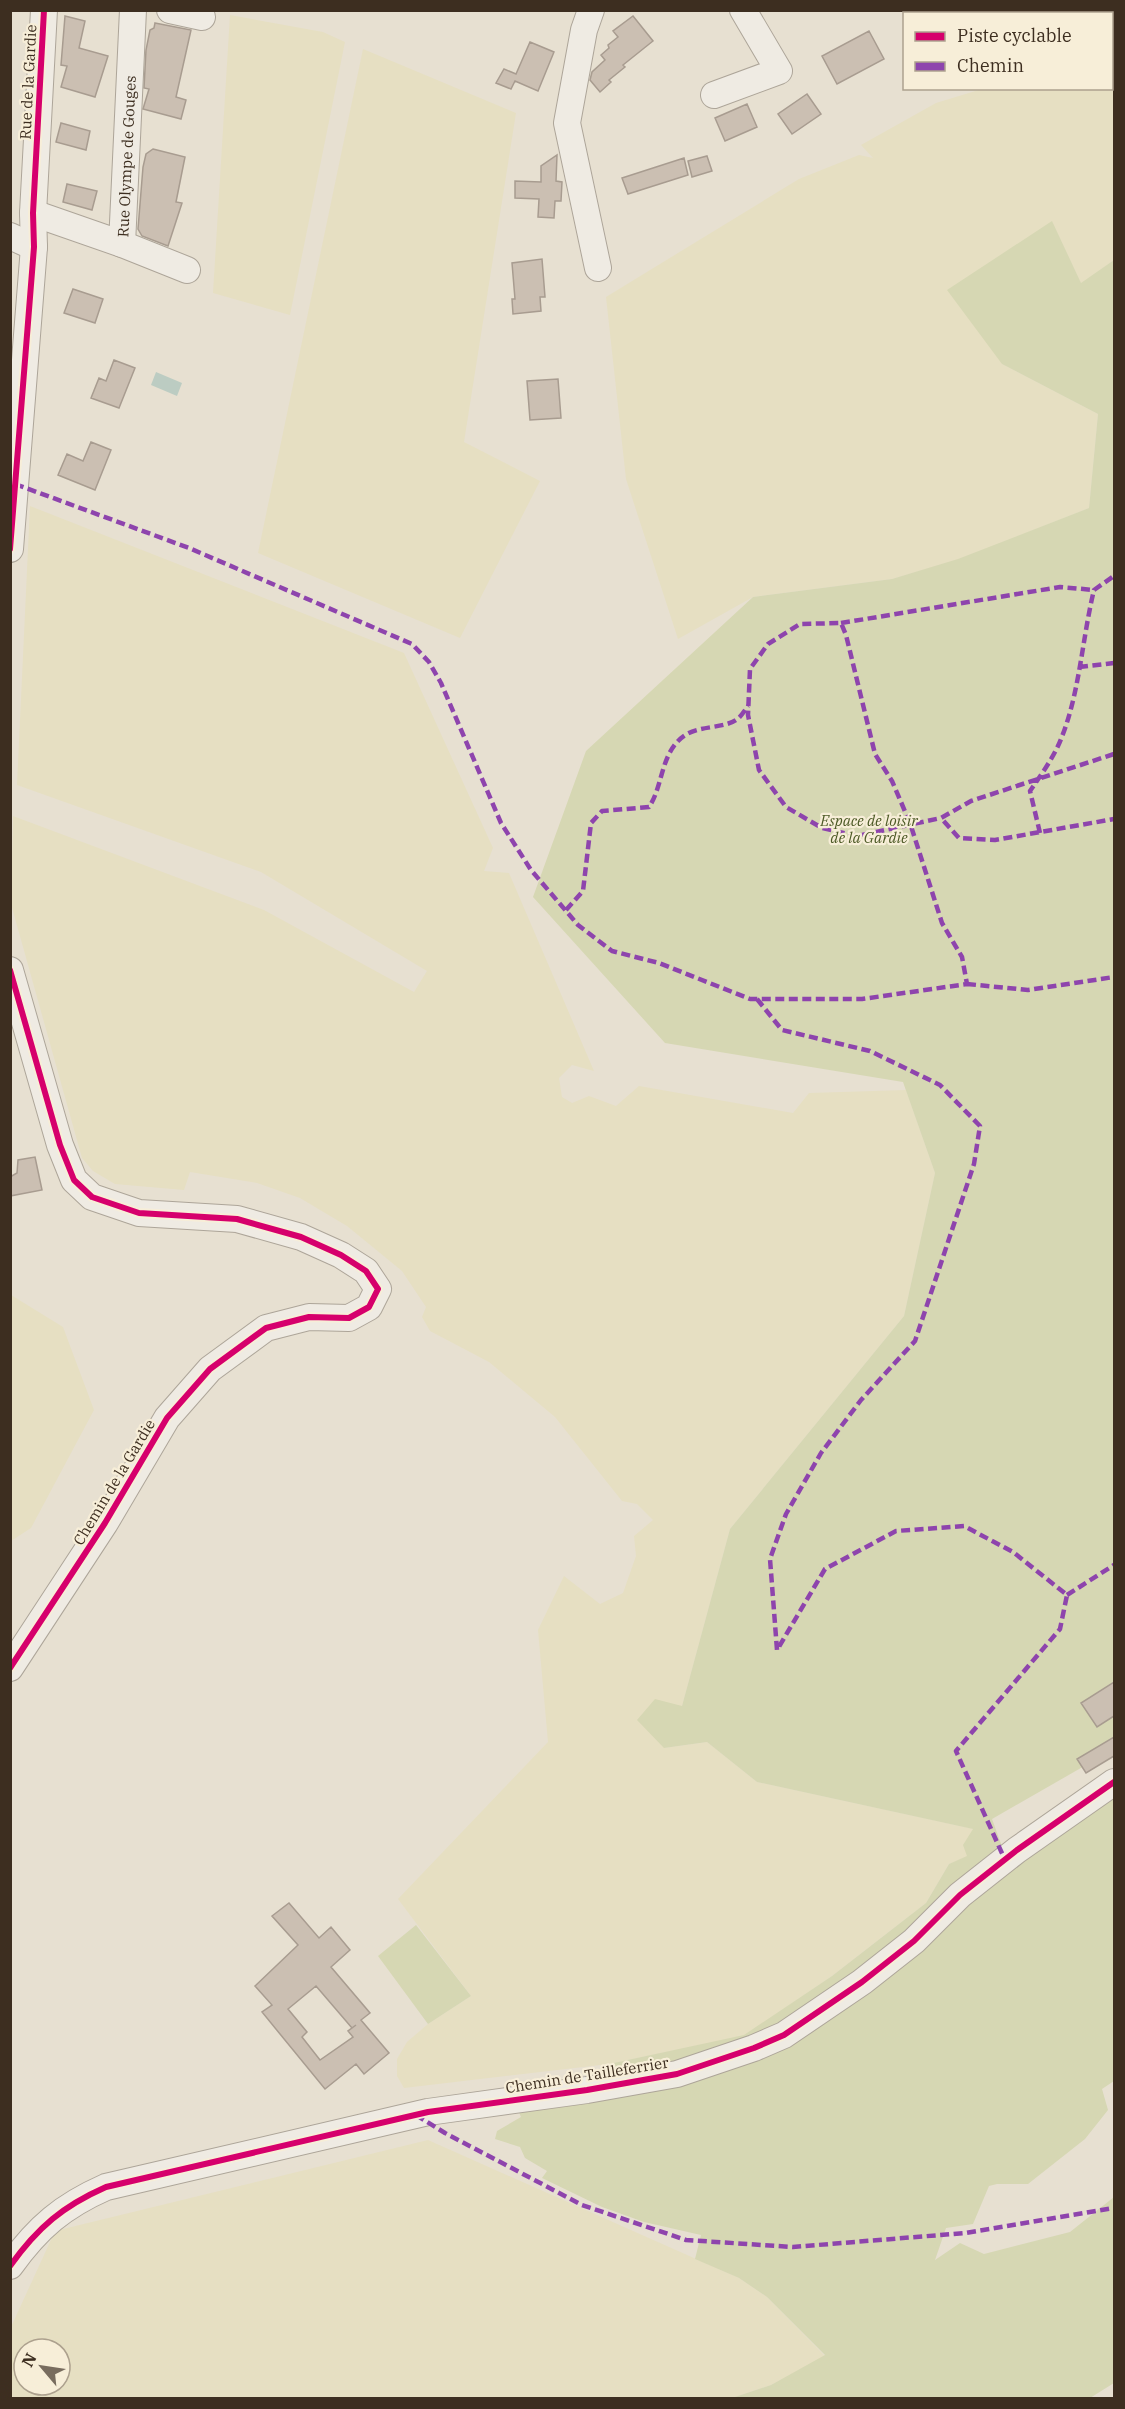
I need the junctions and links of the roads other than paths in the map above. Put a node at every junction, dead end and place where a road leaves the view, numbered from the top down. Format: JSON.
{"nodes":[{"id":1,"x":44,"y":10,"type":"edge"},
{"id":2,"x":133,"y":10,"type":"edge"},
{"id":3,"x":170,"y":10,"type":"edge"},
{"id":4,"x":591,"y":10,"type":"edge"},
{"id":5,"x":743,"y":10,"type":"edge"},
{"id":6,"x":756,"y":10,"type":"edge"},
{"id":7,"x":202,"y":17,"type":"dead end"},
{"id":8,"x":769,"y":92,"type":"dead end"},
{"id":9,"x":714,"y":95,"type":"dead end"},
{"id":10,"x":33,"y":213,"type":"junction"},
{"id":11,"x":10,"y":237,"type":"edge"},
{"id":12,"x":122,"y":244,"type":"junction"},
{"id":13,"x":34,"y":247,"type":"junction"},
{"id":14,"x":598,"y":268,"type":"dead end"},
{"id":15,"x":187,"y":270,"type":"dead end"},
{"id":16,"x":10,"y":549,"type":"edge"},
{"id":17,"x":10,"y":970,"type":"edge"},
{"id":18,"x":10,"y":1668,"type":"edge"},
{"id":19,"x":1114,"y":1782,"type":"edge"},
{"id":20,"x":18,"y":2242,"type":"edge"},
{"id":21,"x":10,"y":2266,"type":"edge"}],
"edges":[{"from":1,"to":10,"type":"street","name":"Rue de la Gardie"},
{"from":2,"to":12,"type":"street","name":"Rue Olympe de Gouges"},
{"from":3,"to":7,"type":"street"},
{"from":4,"to":14,"type":"street"},
{"from":5,"to":9,"type":"street"},
{"from":6,"to":8,"type":"street"},
{"from":10,"to":12,"type":"street","name":"Rue Olympe de Gouges"},
{"from":10,"to":13,"type":"street","name":"Rue de la Gardie"},
{"from":11,"to":13,"type":"street"},
{"from":12,"to":15,"type":"street"},
{"from":13,"to":16,"type":"street","name":"Rue de la Gardie"},
{"from":17,"to":18,"type":"street","name":"Chemin de la Gardie"},
{"from":19,"to":20,"type":"street","name":"Chemin de Tailleferrier"},
{"from":20,"to":21,"type":"street","name":"Chemin de Tailleferrier"}]}
